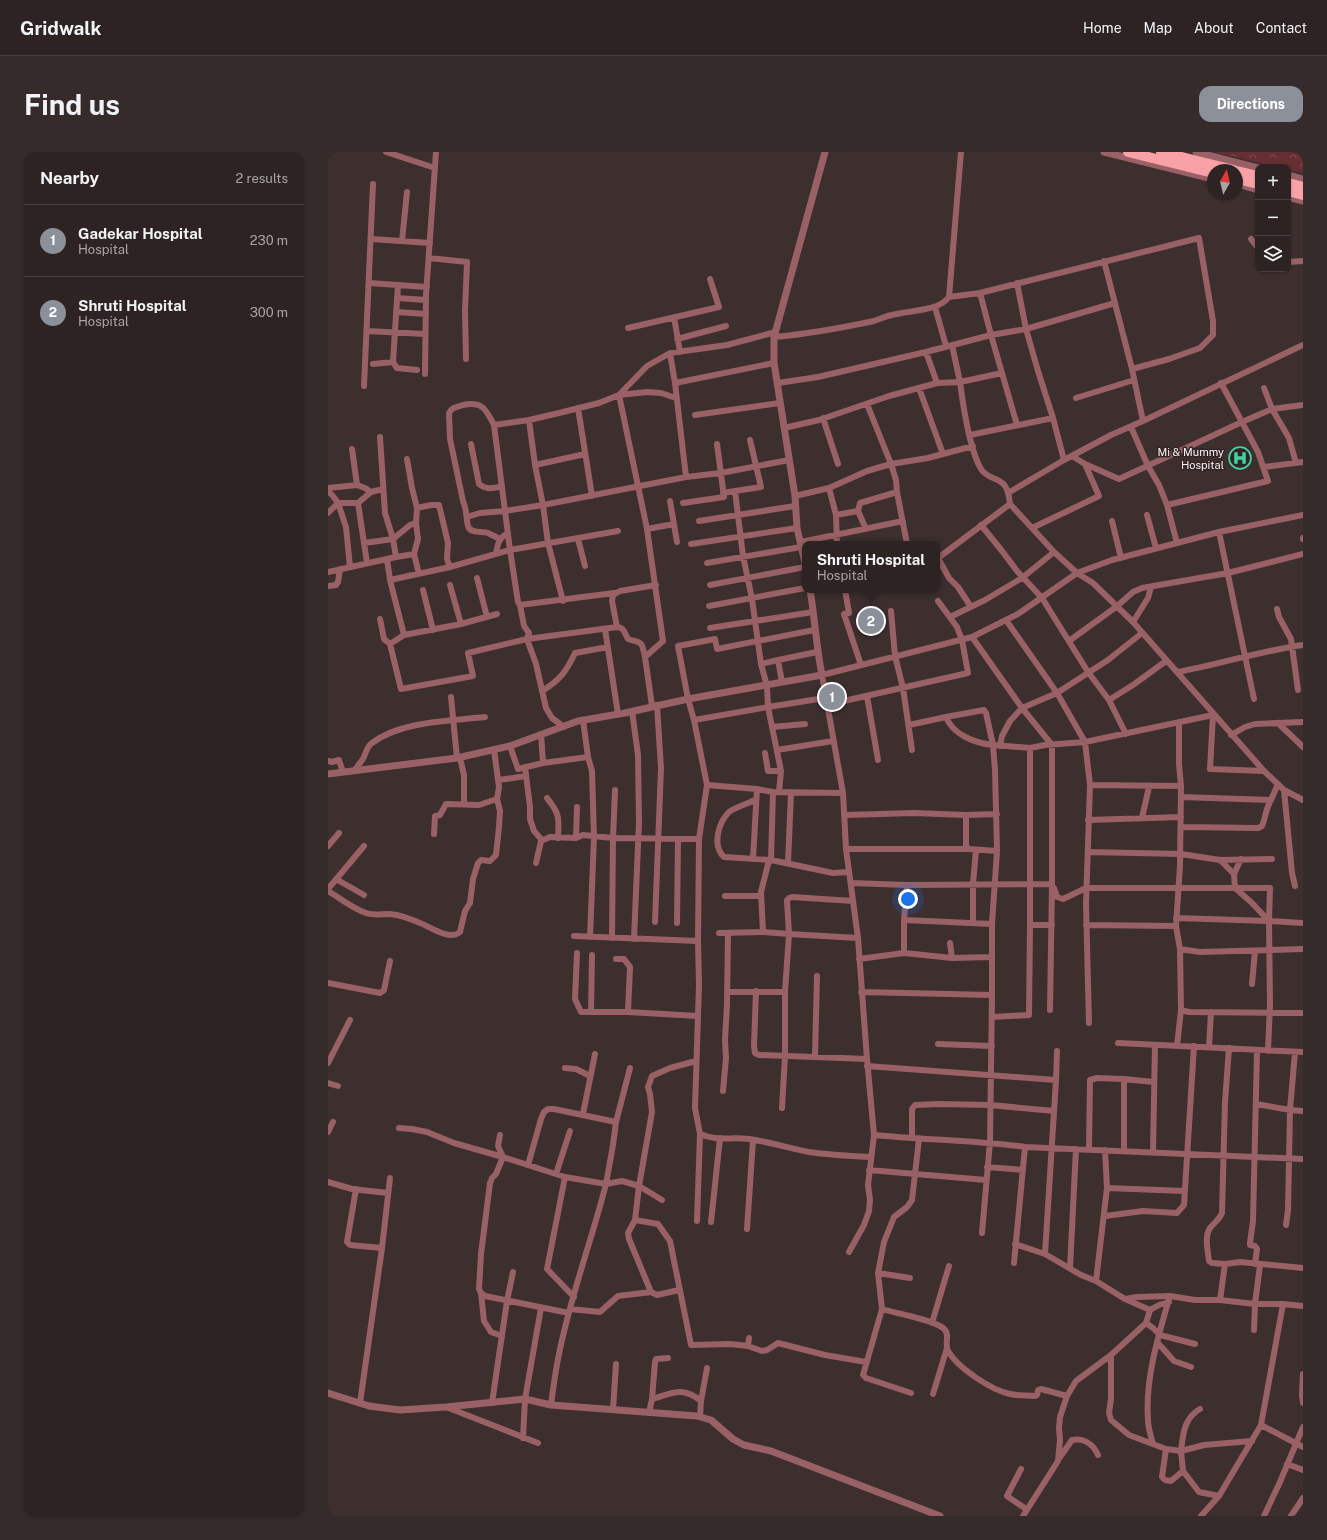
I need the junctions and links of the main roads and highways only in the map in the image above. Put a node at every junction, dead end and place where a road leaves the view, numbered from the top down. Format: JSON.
{"nodes":[{"id":1,"x":1128,"y":152,"type":"edge"},
{"id":2,"x":1161,"y":152,"type":"edge"},
{"id":3,"x":1211,"y":164,"type":"edge"},
{"id":4,"x":1207,"y":172,"type":"edge"},
{"id":5,"x":1243,"y":172,"type":"edge"},
{"id":6,"x":1255,"y":175,"type":"edge"},
{"id":7,"x":1243,"y":180,"type":"edge"},
{"id":8,"x":1255,"y":183,"type":"edge"},
{"id":9,"x":1291,"y":184,"type":"edge"},
{"id":10,"x":1303,"y":187,"type":"edge"},
{"id":11,"x":1291,"y":192,"type":"edge"},
{"id":12,"x":1303,"y":195,"type":"edge"}],
"edges":[{"from":1,"to":4,"type":"highway"},
{"from":2,"to":3,"type":"highway"},
{"from":5,"to":6,"type":"highway"},
{"from":7,"to":8,"type":"highway"},
{"from":9,"to":10,"type":"highway"},
{"from":11,"to":12,"type":"highway"}]}
